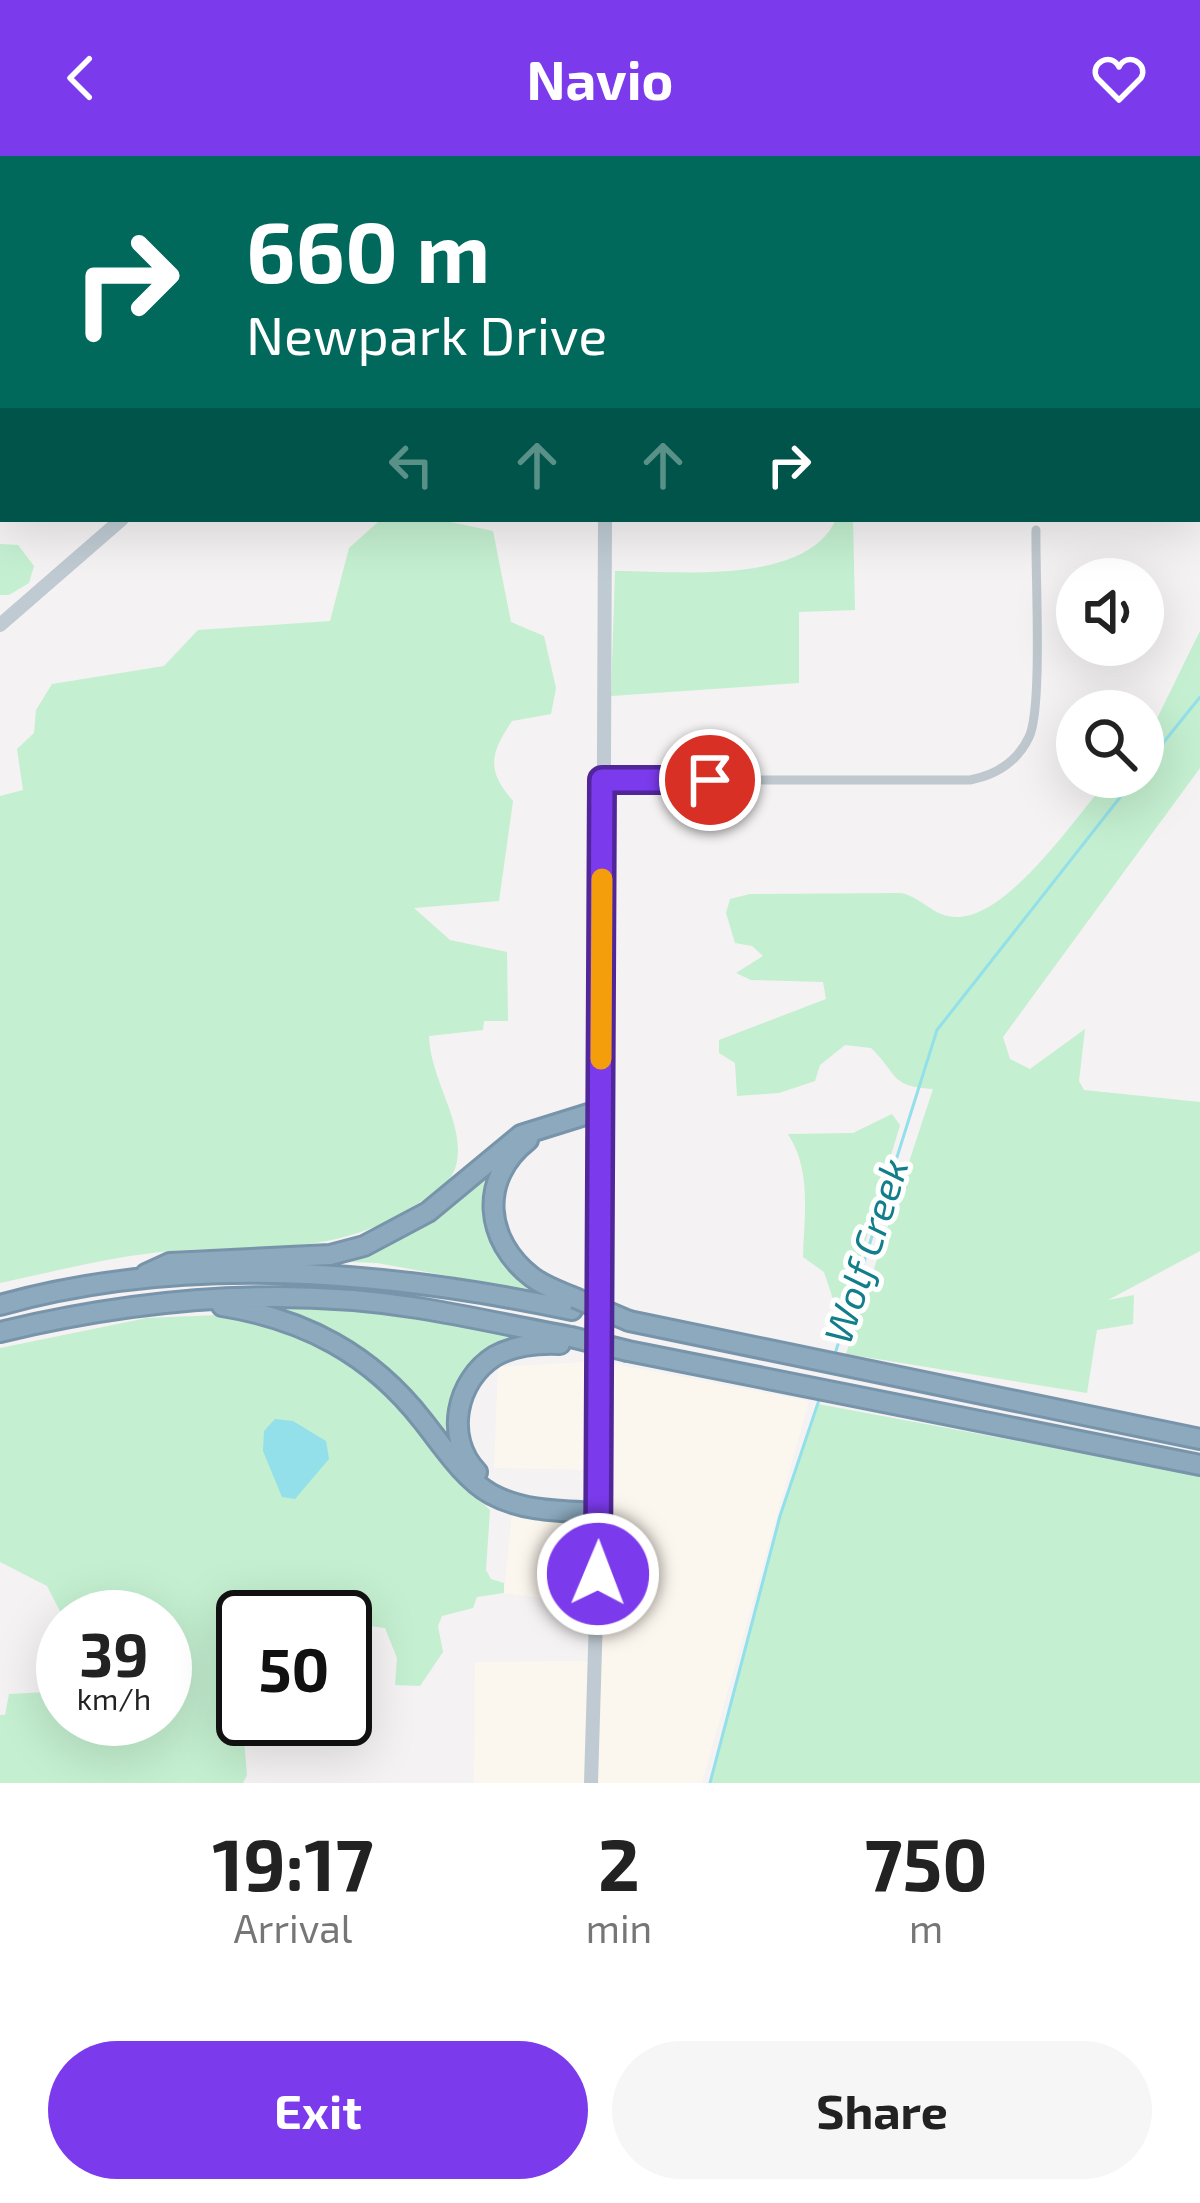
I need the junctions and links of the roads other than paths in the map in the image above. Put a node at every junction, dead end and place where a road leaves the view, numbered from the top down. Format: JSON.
{"nodes":[{"id":1,"x":119,"y":522,"type":"edge"},
{"id":2,"x":604,"y":522,"type":"edge"},
{"id":3,"x":1036,"y":530,"type":"dead end"},
{"id":4,"x":0,"y":625,"type":"edge"},
{"id":5,"x":602,"y":780,"type":"junction"},
{"id":6,"x":601,"y":1114,"type":"junction"},
{"id":7,"x":134,"y":1280,"type":"junction"},
{"id":8,"x":175,"y":1301,"type":"junction"},
{"id":9,"x":574,"y":1304,"type":"junction"},
{"id":10,"x":0,"y":1305,"type":"edge"},
{"id":11,"x":0,"y":1332,"type":"edge"},
{"id":12,"x":572,"y":1341,"type":"junction"},
{"id":13,"x":1200,"y":1438,"type":"edge"},
{"id":14,"x":1200,"y":1465,"type":"edge"},
{"id":15,"x":599,"y":1509,"type":"junction"},
{"id":16,"x":591,"y":1783,"type":"edge"}],
"edges":[{"from":1,"to":4,"type":"main road"},
{"from":2,"to":5,"type":"main road"},
{"from":3,"to":5,"type":"street"},
{"from":5,"to":6,"type":"main road"},
{"from":6,"to":7,"type":"highway"},
{"from":6,"to":9,"type":"highway"},
{"from":6,"to":15,"type":"main road"},
{"from":7,"to":9,"type":"highway"},
{"from":7,"to":10,"type":"highway"},
{"from":8,"to":11,"type":"highway"},
{"from":8,"to":12,"type":"highway"},
{"from":8,"to":15,"type":"highway"},
{"from":9,"to":13,"type":"highway","bridge":true},
{"from":12,"to":14,"type":"highway","bridge":true},
{"from":12,"to":15,"type":"highway"},
{"from":15,"to":16,"type":"main road"}]}
